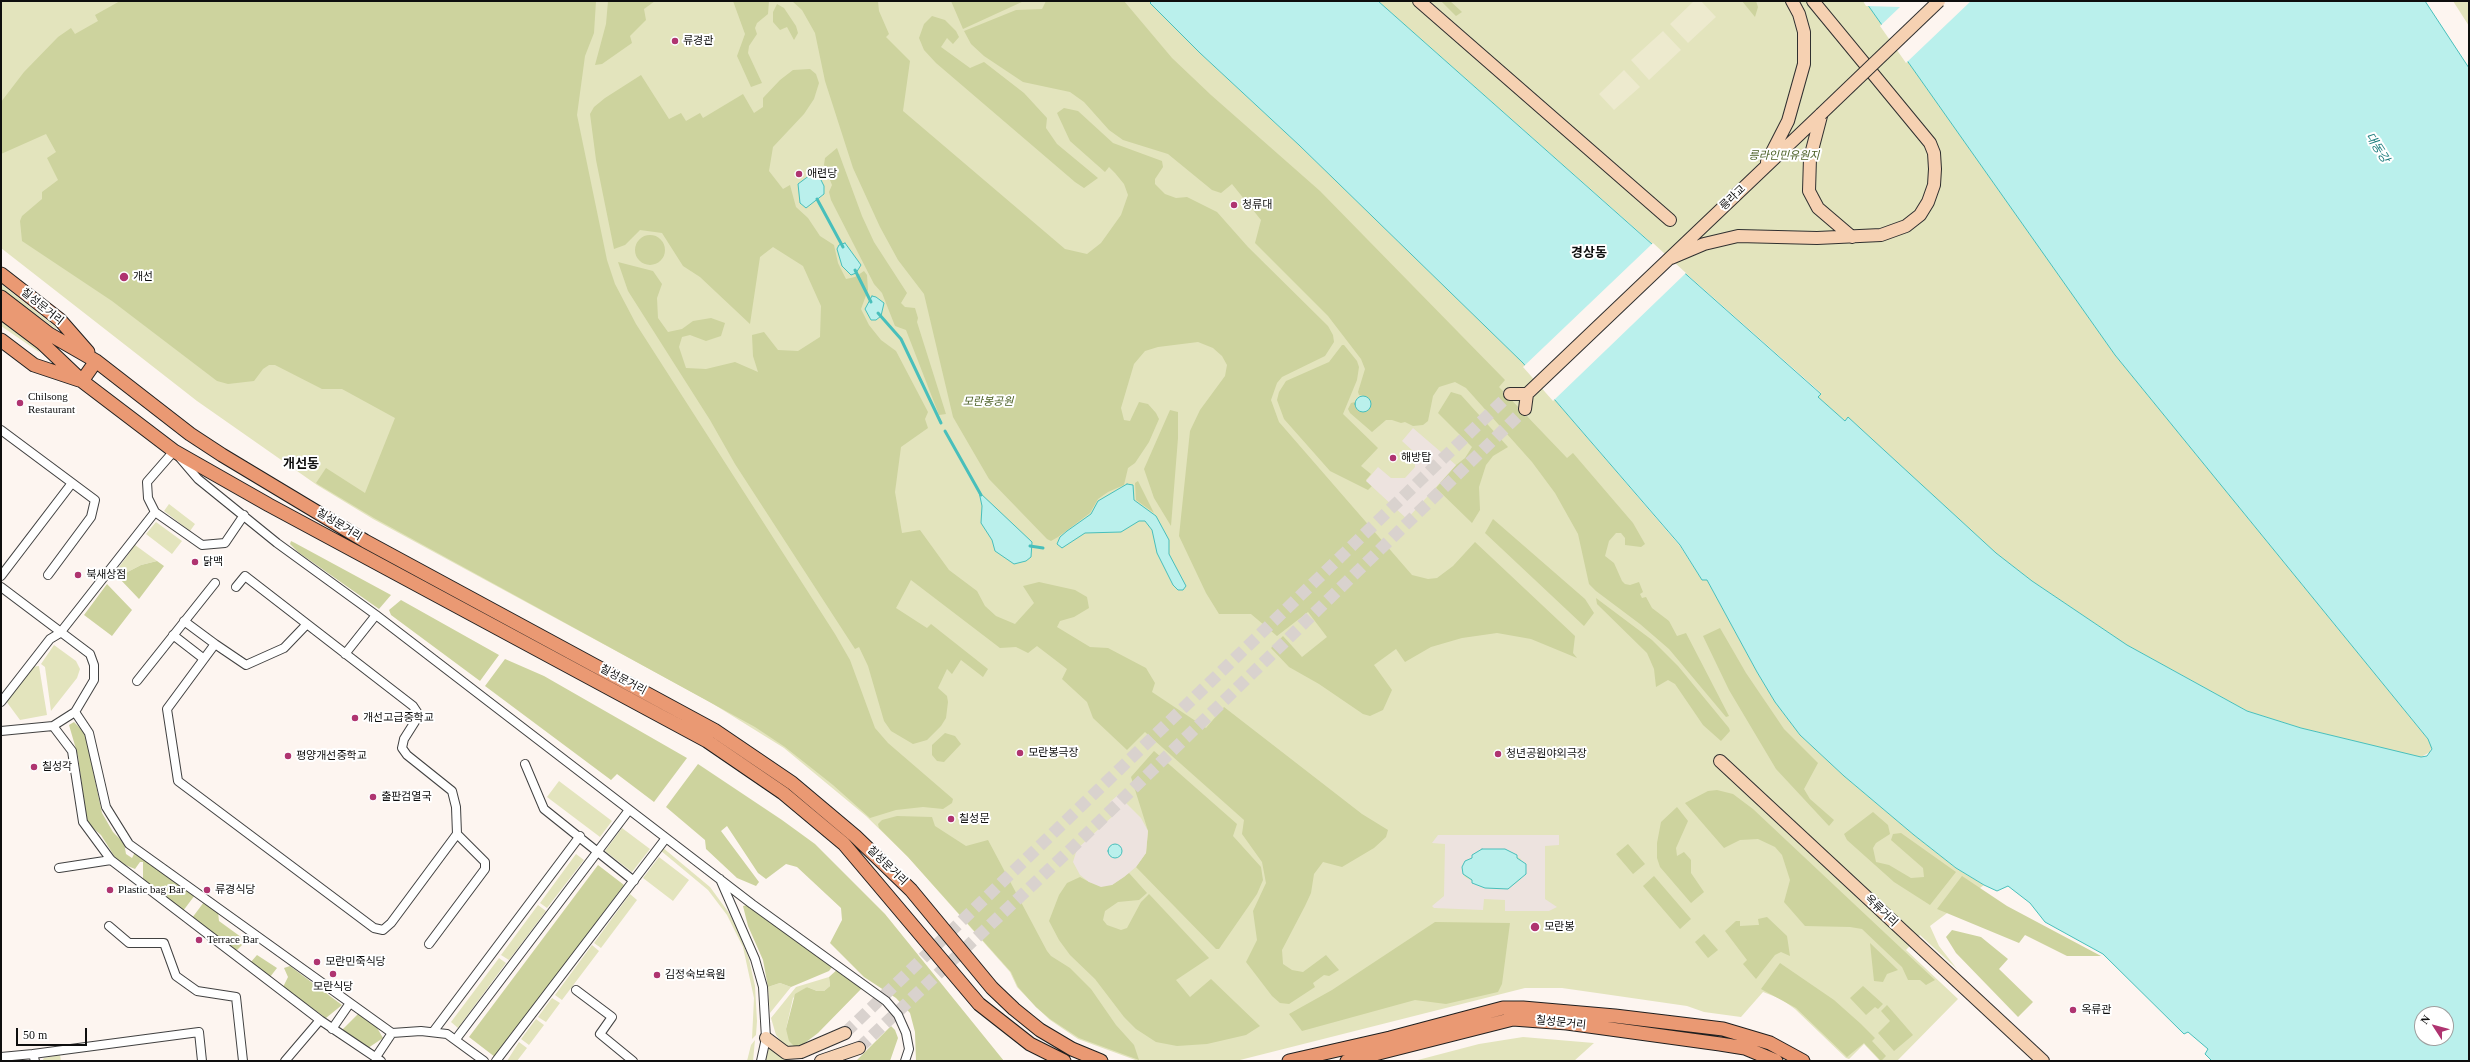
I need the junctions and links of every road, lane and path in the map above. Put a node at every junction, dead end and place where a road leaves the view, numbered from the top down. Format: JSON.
{"nodes":[{"id":1,"x":1419,"y":1,"type":"edge"},
{"id":2,"x":1792,"y":1,"type":"edge"},
{"id":3,"x":1813,"y":1,"type":"edge"},
{"id":4,"x":1939,"y":1,"type":"edge"},
{"id":5,"x":1821,"y":114,"type":"junction"},
{"id":6,"x":1762,"y":171,"type":"junction"},
{"id":7,"x":1670,"y":220,"type":"dead end"},
{"id":8,"x":1852,"y":237,"type":"junction"},
{"id":9,"x":1671,"y":258,"type":"junction"},
{"id":10,"x":1,"y":274,"type":"edge"},
{"id":11,"x":1,"y":297,"type":"edge"},
{"id":12,"x":1,"y":312,"type":"edge"},
{"id":13,"x":1,"y":340,"type":"edge"},
{"id":14,"x":96,"y":361,"type":"junction"},
{"id":15,"x":82,"y":381,"type":"junction"},
{"id":16,"x":1510,"y":394,"type":"tunnel mouth"},
{"id":17,"x":1527,"y":394,"type":"junction"},
{"id":18,"x":1525,"y":409,"type":"tunnel mouth"},
{"id":19,"x":1,"y":430,"type":"edge"},
{"id":20,"x":174,"y":451,"type":"junction"},
{"id":21,"x":72,"y":483,"type":"junction"},
{"id":22,"x":155,"y":512,"type":"junction"},
{"id":23,"x":244,"y":515,"type":"junction"},
{"id":24,"x":48,"y":575,"type":"dead end"},
{"id":25,"x":1,"y":576,"type":"edge"},
{"id":26,"x":215,"y":583,"type":"dead end"},
{"id":27,"x":1,"y":587,"type":"edge"},
{"id":28,"x":236,"y":587,"type":"dead end"},
{"id":29,"x":376,"y":615,"type":"junction"},
{"id":30,"x":184,"y":621,"type":"junction"},
{"id":31,"x":307,"y":624,"type":"junction"},
{"id":32,"x":60,"y":632,"type":"junction"},
{"id":33,"x":173,"y":635,"type":"junction"},
{"id":34,"x":215,"y":644,"type":"junction"},
{"id":35,"x":345,"y":654,"type":"junction"},
{"id":36,"x":204,"y":658,"type":"junction"},
{"id":37,"x":137,"y":681,"type":"dead end"},
{"id":38,"x":1,"y":702,"type":"edge"},
{"id":39,"x":75,"y":712,"type":"junction"},
{"id":40,"x":53,"y":726,"type":"junction"},
{"id":41,"x":1,"y":731,"type":"edge"},
{"id":42,"x":1720,"y":761,"type":"dead end"},
{"id":43,"x":525,"y":764,"type":"dead end"},
{"id":44,"x":629,"y":810,"type":"junction"},
{"id":45,"x":457,"y":834,"type":"junction"},
{"id":46,"x":580,"y":836,"type":"junction"},
{"id":47,"x":666,"y":838,"type":"junction"},
{"id":48,"x":596,"y":853,"type":"junction"},
{"id":49,"x":111,"y":860,"type":"junction"},
{"id":50,"x":59,"y":868,"type":"dead end"},
{"id":51,"x":719,"y":876,"type":"junction"},
{"id":52,"x":634,"y":881,"type":"junction"},
{"id":53,"x":109,"y":926,"type":"dead end"},
{"id":54,"x":429,"y":944,"type":"dead end"},
{"id":55,"x":576,"y":990,"type":"dead end"},
{"id":56,"x":350,"y":1003,"type":"junction"},
{"id":57,"x":320,"y":1020,"type":"junction"},
{"id":58,"x":332,"y":1029,"type":"junction"},
{"id":59,"x":433,"y":1032,"type":"junction"},
{"id":60,"x":392,"y":1033,"type":"junction"},
{"id":61,"x":766,"y":1038,"type":"junction"},
{"id":62,"x":456,"y":1039,"type":"junction"},
{"id":63,"x":860,"y":1048,"type":"tunnel mouth"},
{"id":64,"x":1,"y":1057,"type":"edge"},
{"id":65,"x":34,"y":1058,"type":"edge"},
{"id":66,"x":378,"y":1060,"type":"edge"},
{"id":67,"x":906,"y":1060,"type":"edge"},
{"id":68,"x":202,"y":1061,"type":"edge"},
{"id":69,"x":243,"y":1061,"type":"edge"},
{"id":70,"x":284,"y":1061,"type":"edge"},
{"id":71,"x":484,"y":1061,"type":"edge"},
{"id":72,"x":496,"y":1061,"type":"edge"},
{"id":73,"x":634,"y":1061,"type":"edge"},
{"id":74,"x":761,"y":1061,"type":"edge"},
{"id":75,"x":821,"y":1061,"type":"edge"},
{"id":76,"x":1064,"y":1061,"type":"edge"},
{"id":77,"x":1101,"y":1061,"type":"edge"},
{"id":78,"x":1290,"y":1061,"type":"edge"},
{"id":79,"x":1347,"y":1061,"type":"edge"},
{"id":80,"x":1776,"y":1061,"type":"edge"},
{"id":81,"x":1803,"y":1061,"type":"edge"},
{"id":82,"x":2043,"y":1061,"type":"edge"}],
"edges":[{"from":1,"to":7,"type":"main road"},
{"from":2,"to":6,"type":"main road"},
{"from":3,"to":8,"type":"main road"},
{"from":4,"to":5,"type":"main road","name":"릉라교","bridge":true},
{"from":5,"to":6,"type":"main road","name":"릉라교"},
{"from":5,"to":8,"type":"main road"},
{"from":6,"to":9,"type":"main road","name":"릉라교"},
{"from":8,"to":9,"type":"main road"},
{"from":9,"to":17,"type":"main road","name":"릉라교"},
{"from":10,"to":14,"type":"main road","name":"칠성문거리"},
{"from":11,"to":14,"type":"main road","name":"칠성문거리"},
{"from":12,"to":15,"type":"main road","name":"칠성문거리"},
{"from":13,"to":15,"type":"main road","name":"칠성문거리"},
{"from":14,"to":15,"type":"main road"},
{"from":14,"to":77,"type":"main road","name":"칠성문거리"},
{"from":15,"to":20,"type":"main road","name":"칠성문거리"},
{"from":16,"to":17,"type":"main road"},
{"from":17,"to":18,"type":"main road"},
{"from":19,"to":21,"type":"street"},
{"from":20,"to":22,"type":"street"},
{"from":20,"to":23,"type":"street"},
{"from":20,"to":76,"type":"main road","name":"칠성문거리"},
{"from":21,"to":24,"type":"street"},
{"from":21,"to":25,"type":"street"},
{"from":22,"to":23,"type":"street"},
{"from":22,"to":32,"type":"street"},
{"from":23,"to":29,"type":"street"},
{"from":26,"to":30,"type":"street"},
{"from":27,"to":32,"type":"street"},
{"from":28,"to":31,"type":"street"},
{"from":29,"to":35,"type":"street"},
{"from":29,"to":44,"type":"street"},
{"from":30,"to":33,"type":"street"},
{"from":30,"to":34,"type":"street"},
{"from":31,"to":34,"type":"street"},
{"from":31,"to":35,"type":"street"},
{"from":32,"to":38,"type":"street"},
{"from":32,"to":39,"type":"street"},
{"from":33,"to":36,"type":"street"},
{"from":33,"to":37,"type":"street"},
{"from":34,"to":36,"type":"street"},
{"from":35,"to":45,"type":"street"},
{"from":36,"to":45,"type":"street"},
{"from":39,"to":40,"type":"street"},
{"from":39,"to":56,"type":"street"},
{"from":40,"to":41,"type":"street"},
{"from":40,"to":49,"type":"street"},
{"from":42,"to":82,"type":"main road","name":"옥류거리"},
{"from":43,"to":46,"type":"street"},
{"from":44,"to":47,"type":"street"},
{"from":44,"to":48,"type":"street"},
{"from":45,"to":54,"type":"street"},
{"from":46,"to":48,"type":"street"},
{"from":46,"to":59,"type":"street"},
{"from":47,"to":51,"type":"street"},
{"from":47,"to":52,"type":"street"},
{"from":48,"to":52,"type":"street"},
{"from":48,"to":62,"type":"street"},
{"from":49,"to":50,"type":"street"},
{"from":49,"to":57,"type":"street"},
{"from":51,"to":61,"type":"street"},
{"from":51,"to":67,"type":"street"},
{"from":52,"to":72,"type":"street"},
{"from":53,"to":69,"type":"street"},
{"from":55,"to":73,"type":"street"},
{"from":56,"to":58,"type":"street"},
{"from":56,"to":60,"type":"street"},
{"from":57,"to":58,"type":"street"},
{"from":57,"to":70,"type":"street"},
{"from":58,"to":66,"type":"street"},
{"from":59,"to":60,"type":"street"},
{"from":59,"to":62,"type":"street"},
{"from":60,"to":66,"type":"street"},
{"from":61,"to":74,"type":"street"},
{"from":61,"to":75,"type":"main road"},
{"from":62,"to":71,"type":"street"},
{"from":63,"to":75,"type":"main road"},
{"from":64,"to":65,"type":"street"},
{"from":65,"to":68,"type":"street"},
{"from":78,"to":81,"type":"main road","name":"칠성문거리"},
{"from":79,"to":80,"type":"main road","name":"칠성문거리"}]}
